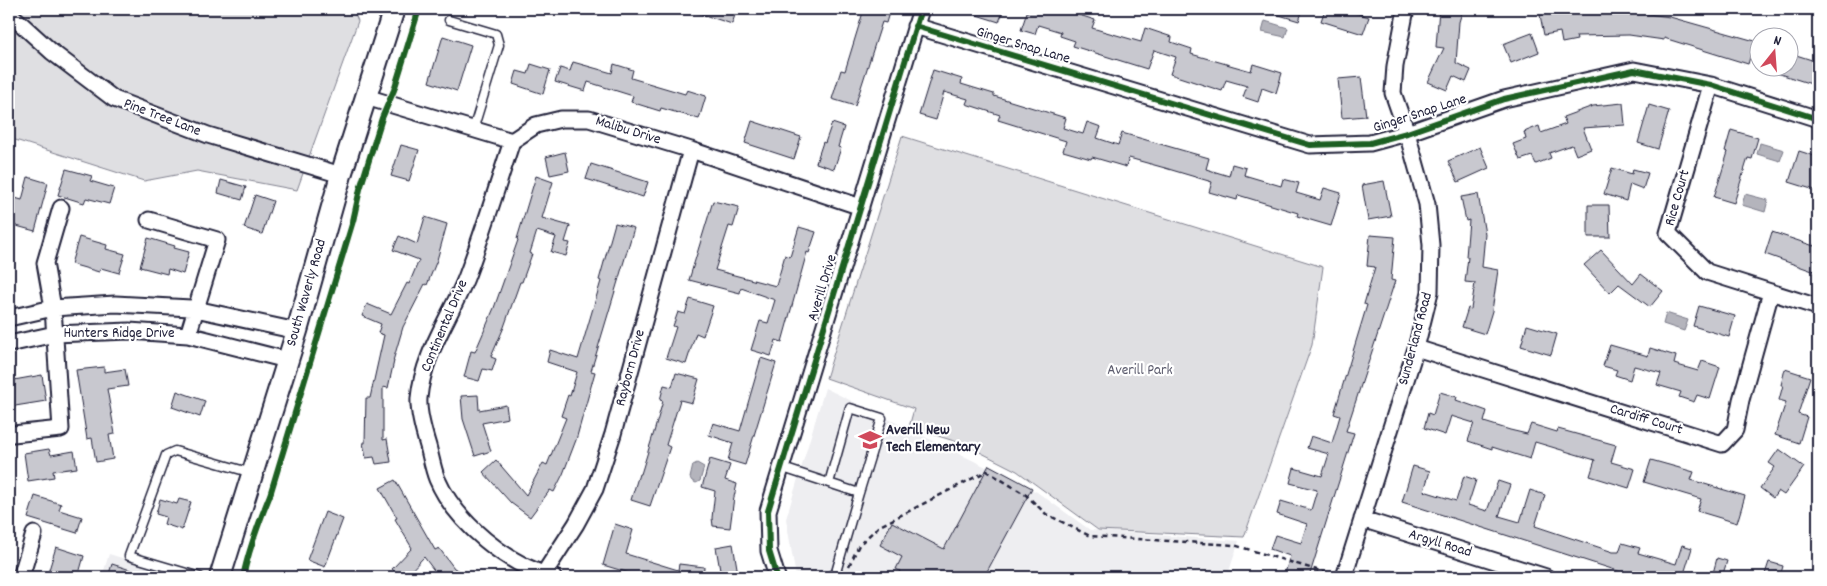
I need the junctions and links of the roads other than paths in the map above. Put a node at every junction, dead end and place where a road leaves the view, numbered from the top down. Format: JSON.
{"nodes":[{"id":1,"x":394,"y":9,"type":"edge"},
{"id":2,"x":921,"y":9,"type":"edge"},
{"id":3,"x":1406,"y":9,"type":"edge"},
{"id":4,"x":9,"y":13,"type":"edge"},
{"id":5,"x":449,"y":20,"type":"dead end"},
{"id":6,"x":915,"y":26,"type":"junction"},
{"id":7,"x":1711,"y":85,"type":"junction"},
{"id":8,"x":366,"y":97,"type":"junction"},
{"id":9,"x":1818,"y":119,"type":"edge"},
{"id":10,"x":474,"y":130,"type":"junction"},
{"id":11,"x":1407,"y":133,"type":"junction"},
{"id":12,"x":512,"y":141,"type":"junction"},
{"id":13,"x":692,"y":150,"type":"junction"},
{"id":14,"x":341,"y":175,"type":"junction"},
{"id":15,"x":861,"y":207,"type":"junction"},
{"id":16,"x":61,"y":208,"type":"dead end"},
{"id":17,"x":149,"y":220,"type":"dead end"},
{"id":18,"x":1771,"y":292,"type":"junction"},
{"id":19,"x":1818,"y":307,"type":"edge"},
{"id":20,"x":53,"y":308,"type":"junction"},
{"id":21,"x":196,"y":309,"type":"junction"},
{"id":22,"x":9,"y":318,"type":"edge"},
{"id":23,"x":297,"y":331,"type":"junction"},
{"id":24,"x":55,"y":334,"type":"junction"},
{"id":25,"x":188,"y":334,"type":"junction"},
{"id":26,"x":9,"y":344,"type":"edge"},
{"id":27,"x":1416,"y":348,"type":"junction"},
{"id":28,"x":287,"y":360,"type":"junction"},
{"id":29,"x":13,"y":434,"type":"dead end"},
{"id":30,"x":780,"y":467,"type":"junction"},
{"id":31,"x":252,"y":473,"type":"junction"},
{"id":32,"x":829,"y":483,"type":"junction"},
{"id":33,"x":859,"y":493,"type":"junction"},
{"id":34,"x":1362,"y":519,"type":"junction"},
{"id":35,"x":34,"y":534,"type":"dead end"},
{"id":36,"x":1520,"y":573,"type":"edge"},
{"id":37,"x":9,"y":576,"type":"edge"},
{"id":38,"x":548,"y":576,"type":"edge"},
{"id":39,"x":1339,"y":576,"type":"edge"},
{"id":40,"x":14,"y":577,"type":"edge"},
{"id":41,"x":21,"y":577,"type":"edge"},
{"id":42,"x":200,"y":577,"type":"edge"},
{"id":43,"x":220,"y":577,"type":"edge"},
{"id":44,"x":777,"y":577,"type":"edge"},
{"id":45,"x":829,"y":577,"type":"edge"},
{"id":46,"x":1546,"y":577,"type":"edge"}],
"edges":[{"from":1,"to":8,"type":"main road","name":"South Waverly Road"},
{"from":2,"to":6,"type":"street","name":"Averill Drive"},
{"from":3,"to":11,"type":"street","name":"Sunderland Road"},
{"from":4,"to":14,"type":"street","name":"Pine Tree Lane"},
{"from":5,"to":10,"type":"lane"},
{"from":6,"to":11,"type":"street","name":"Ginger Snap Lane"},
{"from":6,"to":15,"type":"street","name":"Averill Drive"},
{"from":7,"to":9,"type":"street","name":"Ginger Snap Lane"},
{"from":7,"to":11,"type":"street","name":"Ginger Snap Lane"},
{"from":7,"to":18,"type":"street","name":"Rice Court"},
{"from":8,"to":10,"type":"street"},
{"from":8,"to":14,"type":"main road","name":"South Waverly Road"},
{"from":10,"to":12,"type":"street"},
{"from":11,"to":27,"type":"street","name":"Sunderland Road"},
{"from":12,"to":13,"type":"street","name":"Malibu Drive"},
{"from":12,"to":38,"type":"street","name":"Continental Drive"},
{"from":13,"to":15,"type":"street","name":"Malibu Drive"},
{"from":13,"to":38,"type":"street","name":"Rayborn Drive"},
{"from":14,"to":23,"type":"main road","name":"South Waverly Road"},
{"from":15,"to":30,"type":"street","name":"Averill Drive"},
{"from":16,"to":20,"type":"street"},
{"from":17,"to":21,"type":"street"},
{"from":18,"to":19,"type":"street","name":"Rice Court"},
{"from":18,"to":27,"type":"street","name":"Cardiff Court"},
{"from":20,"to":21,"type":"street","name":"Hunters Ridge Drive"},
{"from":20,"to":22,"type":"street","name":"Hunters Ridge Drive"},
{"from":20,"to":24,"type":"street"},
{"from":21,"to":23,"type":"street","name":"Hunters Ridge Drive"},
{"from":21,"to":25,"type":"street"},
{"from":23,"to":28,"type":"main road","name":"South Waverly Road"},
{"from":24,"to":25,"type":"street","name":"Hunters Ridge Drive"},
{"from":24,"to":26,"type":"street","name":"Hunters Ridge Drive"},
{"from":24,"to":29,"type":"street"},
{"from":25,"to":28,"type":"street","name":"Hunters Ridge Drive"},
{"from":27,"to":34,"type":"street","name":"Sunderland Road"},
{"from":28,"to":31,"type":"main road","name":"South Waverly Road"},
{"from":30,"to":32,"type":"lane"},
{"from":30,"to":44,"type":"street","name":"Averill Drive"},
{"from":31,"to":42,"type":"lane"},
{"from":31,"to":43,"type":"main road","name":"South Waverly Road"},
{"from":32,"to":33,"type":"lane"},
{"from":32,"to":33,"type":"lane"},
{"from":33,"to":45,"type":"lane"},
{"from":34,"to":36,"type":"street","name":"Argyll Road"},
{"from":34,"to":39,"type":"street","name":"Sunderland Road"},
{"from":35,"to":41,"type":"street"},
{"from":36,"to":46,"type":"street","name":"Argyll Road"},
{"from":37,"to":40,"type":"street"}]}
